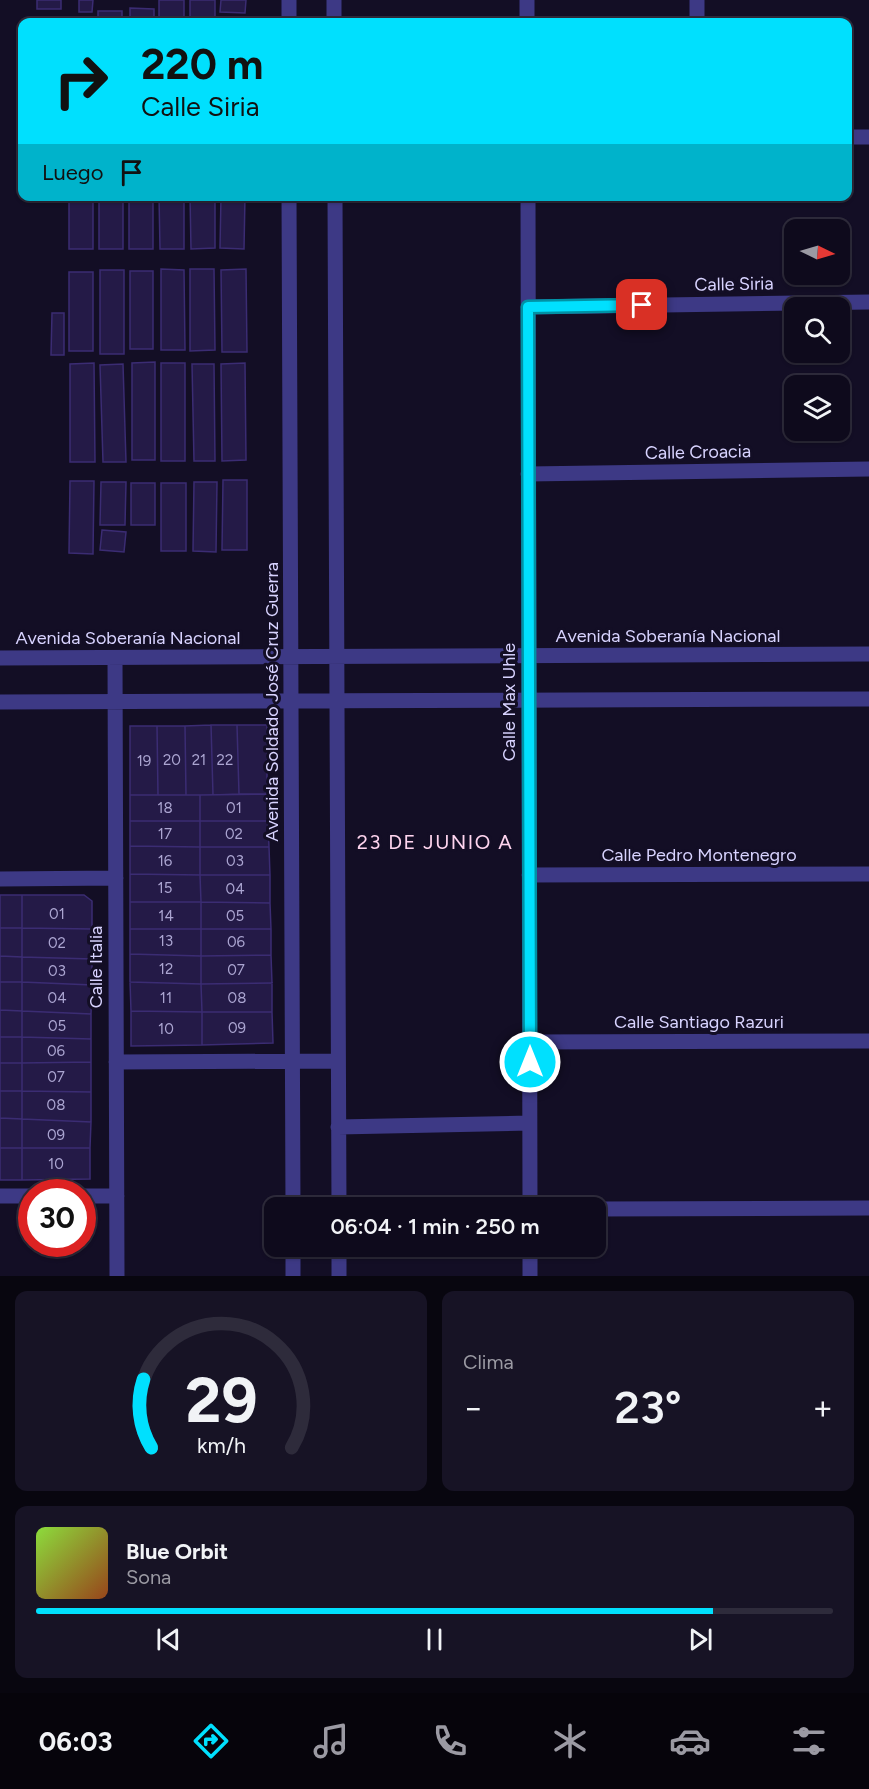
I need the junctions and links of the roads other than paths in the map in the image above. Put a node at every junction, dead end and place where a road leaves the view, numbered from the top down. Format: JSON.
{"nodes":[{"id":1,"x":289,"y":0,"type":"edge"},
{"id":2,"x":334,"y":0,"type":"edge"},
{"id":3,"x":527,"y":0,"type":"edge"},
{"id":4,"x":697,"y":0,"type":"edge"},
{"id":5,"x":289,"y":18,"type":"edge"},
{"id":6,"x":334,"y":18,"type":"edge"},
{"id":7,"x":527,"y":18,"type":"edge"},
{"id":8,"x":697,"y":18,"type":"edge"},
{"id":9,"x":852,"y":137,"type":"edge"},
{"id":10,"x":869,"y":137,"type":"edge"},
{"id":11,"x":289,"y":201,"type":"edge"},
{"id":12,"x":335,"y":201,"type":"edge"},
{"id":13,"x":528,"y":201,"type":"edge"},
{"id":14,"x":869,"y":302,"type":"edge"},
{"id":15,"x":528,"y":307,"type":"junction"},
{"id":16,"x":869,"y":469,"type":"edge"},
{"id":17,"x":528,"y":474,"type":"junction"},
{"id":18,"x":869,"y":654,"type":"edge"},
{"id":19,"x":529,"y":656,"type":"junction"},
{"id":20,"x":291,"y":657,"type":"junction"},
{"id":21,"x":337,"y":657,"type":"junction"},
{"id":22,"x":0,"y":658,"type":"edge"},
{"id":23,"x":115,"y":658,"type":"junction"},
{"id":24,"x":869,"y":699,"type":"edge"},
{"id":25,"x":529,"y":700,"type":"junction"},
{"id":26,"x":291,"y":701,"type":"junction"},
{"id":27,"x":337,"y":701,"type":"junction"},
{"id":28,"x":0,"y":702,"type":"edge"},
{"id":29,"x":115,"y":702,"type":"junction"},
{"id":30,"x":869,"y":874,"type":"edge"},
{"id":31,"x":529,"y":875,"type":"junction"},
{"id":32,"x":116,"y":878,"type":"junction"},
{"id":33,"x":0,"y":879,"type":"edge"},
{"id":34,"x":869,"y":1041,"type":"edge"},
{"id":35,"x":530,"y":1042,"type":"junction"},
{"id":36,"x":293,"y":1061,"type":"junction"},
{"id":37,"x":338,"y":1061,"type":"junction"},
{"id":38,"x":116,"y":1062,"type":"junction"},
{"id":39,"x":530,"y":1124,"type":"junction"},
{"id":40,"x":338,"y":1127,"type":"junction"},
{"id":41,"x":0,"y":1196,"type":"edge"},
{"id":42,"x":18,"y":1196,"type":"edge"},
{"id":43,"x":96,"y":1196,"type":"edge"},
{"id":44,"x":117,"y":1196,"type":"junction"},
{"id":45,"x":293,"y":1197,"type":"edge"},
{"id":46,"x":339,"y":1197,"type":"edge"},
{"id":47,"x":530,"y":1197,"type":"edge"},
{"id":48,"x":869,"y":1208,"type":"edge"},
{"id":49,"x":606,"y":1209,"type":"edge"},
{"id":50,"x":293,"y":1257,"type":"edge"},
{"id":51,"x":339,"y":1257,"type":"edge"},
{"id":52,"x":530,"y":1257,"type":"edge"},
{"id":53,"x":117,"y":1276,"type":"edge"},
{"id":54,"x":293,"y":1276,"type":"edge"},
{"id":55,"x":339,"y":1276,"type":"edge"},
{"id":56,"x":530,"y":1276,"type":"edge"}],
"edges":[{"from":1,"to":5,"type":"street"},
{"from":2,"to":6,"type":"street"},
{"from":3,"to":7,"type":"street"},
{"from":4,"to":8,"type":"street"},
{"from":9,"to":10,"type":"street"},
{"from":11,"to":20,"type":"street","name":"Avenida Soldado José Cruz Guerra"},
{"from":12,"to":21,"type":"street"},
{"from":13,"to":15,"type":"street","name":"Calle Max Uhle"},
{"from":14,"to":15,"type":"street","name":"Calle Siria"},
{"from":15,"to":17,"type":"street","name":"Calle Max Uhle"},
{"from":16,"to":17,"type":"street","name":"Calle Croacia"},
{"from":17,"to":19,"type":"street","name":"Calle Max Uhle"},
{"from":18,"to":19,"type":"street","name":"Avenida Soberanía Nacional"},
{"from":19,"to":21,"type":"street","name":"Avenida Soberanía Nacional"},
{"from":19,"to":25,"type":"street","name":"Calle Max Uhle"},
{"from":20,"to":21,"type":"street","name":"Avenida Soberanía Nacional"},
{"from":20,"to":23,"type":"street","name":"Avenida Soberanía Nacional"},
{"from":20,"to":26,"type":"street","name":"Avenida Soldado José Cruz Guerra"},
{"from":21,"to":27,"type":"street"},
{"from":22,"to":23,"type":"street","name":"Avenida Soberanía Nacional"},
{"from":23,"to":29,"type":"street","name":"Calle Italia"},
{"from":24,"to":25,"type":"street"},
{"from":25,"to":27,"type":"street"},
{"from":25,"to":31,"type":"street","name":"Calle Max Uhle"},
{"from":26,"to":27,"type":"street"},
{"from":26,"to":29,"type":"street"},
{"from":26,"to":36,"type":"street","name":"Avenida Soldado José Cruz Guerra"},
{"from":27,"to":37,"type":"street"},
{"from":28,"to":29,"type":"street"},
{"from":29,"to":32,"type":"street","name":"Calle Italia"},
{"from":30,"to":31,"type":"street","name":"Calle Pedro Montenegro"},
{"from":31,"to":35,"type":"street","name":"Calle Max Uhle"},
{"from":32,"to":33,"type":"street"},
{"from":32,"to":38,"type":"street","name":"Calle Italia"},
{"from":34,"to":35,"type":"street","name":"Calle Santiago Razuri"},
{"from":35,"to":39,"type":"street","name":"Calle Max Uhle"},
{"from":36,"to":37,"type":"street"},
{"from":36,"to":38,"type":"street"},
{"from":36,"to":45,"type":"street","name":"Avenida Soldado José Cruz Guerra"},
{"from":37,"to":40,"type":"street"},
{"from":38,"to":44,"type":"street","name":"Calle Italia"},
{"from":39,"to":40,"type":"street"},
{"from":39,"to":47,"type":"street","name":"Calle Max Uhle"},
{"from":40,"to":46,"type":"street"},
{"from":41,"to":42,"type":"street"},
{"from":43,"to":44,"type":"street"},
{"from":44,"to":53,"type":"street","name":"Calle Italia"},
{"from":48,"to":49,"type":"street"},
{"from":50,"to":54,"type":"street"},
{"from":51,"to":55,"type":"street"},
{"from":52,"to":56,"type":"street"}]}
